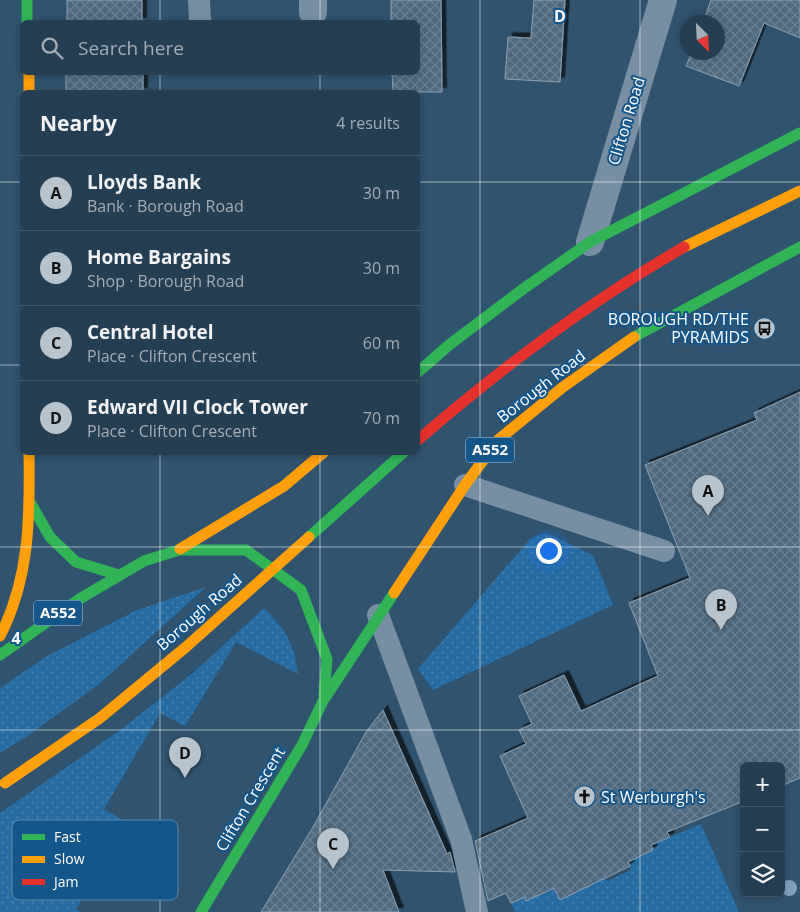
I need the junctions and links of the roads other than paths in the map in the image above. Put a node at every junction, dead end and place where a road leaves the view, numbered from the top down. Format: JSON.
{"nodes":[{"id":1,"x":27,"y":0,"type":"edge"},
{"id":2,"x":663,"y":0,"type":"edge"},
{"id":3,"x":28,"y":20,"type":"edge"},
{"id":4,"x":29,"y":75,"type":"edge"},
{"id":5,"x":29,"y":90,"type":"edge"},
{"id":6,"x":800,"y":133,"type":"edge"},
{"id":7,"x":800,"y":191,"type":"edge"},
{"id":8,"x":590,"y":242,"type":"junction"},
{"id":9,"x":800,"y":247,"type":"edge"},
{"id":10,"x":420,"y":370,"type":"edge"},
{"id":11,"x":420,"y":438,"type":"edge"},
{"id":12,"x":29,"y":455,"type":"edge"},
{"id":13,"x":320,"y":455,"type":"edge"},
{"id":14,"x":401,"y":455,"type":"edge"},
{"id":15,"x":465,"y":485,"type":"junction"},
{"id":16,"x":30,"y":502,"type":"junction"},
{"id":17,"x":179,"y":550,"type":"junction"},
{"id":18,"x":664,"y":551,"type":"dead end"},
{"id":19,"x":119,"y":575,"type":"junction"},
{"id":20,"x":378,"y":615,"type":"junction"},
{"id":21,"x":0,"y":636,"type":"edge"},
{"id":22,"x":0,"y":655,"type":"edge"},
{"id":23,"x":323,"y":701,"type":"junction"},
{"id":24,"x":2,"y":786,"type":"edge"},
{"id":25,"x":201,"y":912,"type":"edge"},
{"id":26,"x":477,"y":912,"type":"edge"}],
"edges":[{"from":1,"to":3,"type":"main road"},
{"from":2,"to":8,"type":"street","name":"Clifton Road"},
{"from":4,"to":5,"type":"main road"},
{"from":6,"to":8,"type":"main road"},
{"from":7,"to":11,"type":"main road"},
{"from":8,"to":10,"type":"main road"},
{"from":9,"to":15,"type":"main road","name":"Borough Road","number":"A552"},
{"from":12,"to":16,"type":"main road"},
{"from":13,"to":17,"type":"main road","number":"A552"},
{"from":14,"to":24,"type":"main road","name":"Borough Road","bridge":true},
{"from":15,"to":18,"type":"lane"},
{"from":15,"to":20,"type":"main road","name":"Borough Road","number":"A552"},
{"from":16,"to":19,"type":"main road"},
{"from":16,"to":21,"type":"main road"},
{"from":17,"to":19,"type":"main road","number":"A552"},
{"from":17,"to":23,"type":"main road","number":"A552"},
{"from":19,"to":22,"type":"main road","number":"A552"},
{"from":20,"to":23,"type":"main road","name":"Borough Road","number":"A552"},
{"from":20,"to":26,"type":"lane"},
{"from":23,"to":25,"type":"main road","name":"Clifton Crescent"}]}
